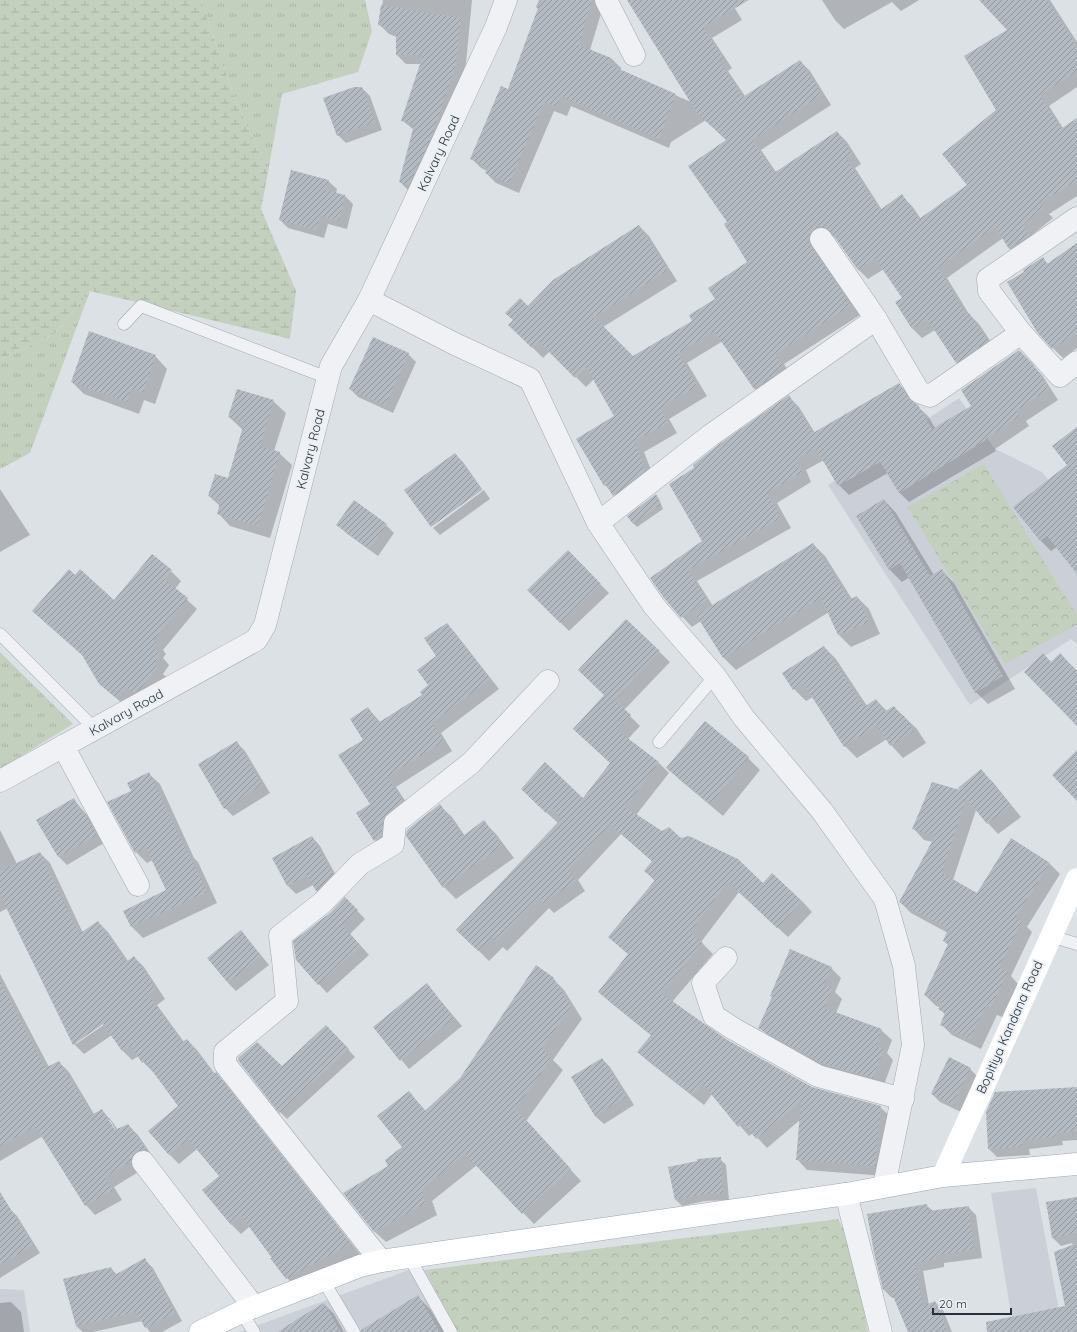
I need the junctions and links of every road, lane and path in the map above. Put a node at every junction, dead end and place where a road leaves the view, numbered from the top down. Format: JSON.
{"nodes":[{"id":1,"x":506,"y":0,"type":"edge"},
{"id":2,"x":606,"y":0,"type":"edge"},
{"id":3,"x":634,"y":55,"type":"dead end"},
{"id":4,"x":1077,"y":218,"type":"edge"},
{"id":5,"x":821,"y":239,"type":"dead end"},
{"id":6,"x":369,"y":300,"type":"junction"},
{"id":7,"x":876,"y":319,"type":"junction"},
{"id":8,"x":124,"y":324,"type":"dead end"},
{"id":9,"x":1020,"y":333,"type":"junction"},
{"id":10,"x":1077,"y":362,"type":"edge"},
{"id":11,"x":328,"y":378,"type":"junction"},
{"id":12,"x":598,"y":523,"type":"junction"},
{"id":13,"x":0,"y":634,"type":"edge"},
{"id":14,"x":715,"y":676,"type":"junction"},
{"id":15,"x":548,"y":681,"type":"dead end"},
{"id":16,"x":95,"y":729,"type":"junction"},
{"id":17,"x":659,"y":742,"type":"dead end"},
{"id":18,"x":63,"y":746,"type":"junction"},
{"id":19,"x":0,"y":781,"type":"edge"},
{"id":20,"x":1077,"y":879,"type":"edge"},
{"id":21,"x":138,"y":885,"type":"dead end"},
{"id":22,"x":1050,"y":936,"type":"junction"},
{"id":23,"x":1077,"y":944,"type":"edge"},
{"id":24,"x":726,"y":958,"type":"dead end"},
{"id":25,"x":903,"y":1099,"type":"junction"},
{"id":26,"x":143,"y":1162,"type":"dead end"},
{"id":27,"x":1077,"y":1164,"type":"edge"},
{"id":28,"x":943,"y":1176,"type":"junction"},
{"id":29,"x":884,"y":1186,"type":"junction"},
{"id":30,"x":846,"y":1194,"type":"junction"},
{"id":31,"x":409,"y":1257,"type":"junction"},
{"id":32,"x":381,"y":1261,"type":"junction"},
{"id":33,"x":323,"y":1280,"type":"junction"},
{"id":34,"x":247,"y":1309,"type":"junction"},
{"id":35,"x":200,"y":1332,"type":"edge"},
{"id":36,"x":254,"y":1332,"type":"edge"},
{"id":37,"x":354,"y":1332,"type":"edge"},
{"id":38,"x":451,"y":1332,"type":"edge"},
{"id":39,"x":881,"y":1332,"type":"edge"}],
"edges":[{"from":1,"to":6,"type":"street","name":"Kalvary Road"},
{"from":2,"to":3,"type":"street"},
{"from":4,"to":9,"type":"street"},
{"from":5,"to":7,"type":"street"},
{"from":6,"to":11,"type":"street","name":"Kalvary Road"},
{"from":6,"to":12,"type":"street"},
{"from":7,"to":9,"type":"street"},
{"from":7,"to":12,"type":"street"},
{"from":8,"to":11,"type":"lane"},
{"from":9,"to":10,"type":"street"},
{"from":11,"to":16,"type":"street","name":"Kalvary Road"},
{"from":12,"to":14,"type":"street"},
{"from":13,"to":16,"type":"lane"},
{"from":14,"to":17,"type":"lane"},
{"from":14,"to":25,"type":"street"},
{"from":15,"to":32,"type":"street"},
{"from":16,"to":18,"type":"street","name":"Kalvary Road"},
{"from":18,"to":19,"type":"street","name":"Kalvary Road"},
{"from":18,"to":21,"type":"street"},
{"from":20,"to":22,"type":"main road","name":"Bopitiya Kandana Road"},
{"from":22,"to":23,"type":"lane"},
{"from":22,"to":28,"type":"main road","name":"Bopitiya Kandana Road"},
{"from":24,"to":25,"type":"street"},
{"from":25,"to":29,"type":"street"},
{"from":26,"to":34,"type":"street"},
{"from":27,"to":28,"type":"main road"},
{"from":28,"to":29,"type":"main road"},
{"from":29,"to":30,"type":"main road"},
{"from":30,"to":31,"type":"main road"},
{"from":30,"to":39,"type":"street"},
{"from":31,"to":32,"type":"main road"},
{"from":31,"to":38,"type":"lane"},
{"from":32,"to":33,"type":"main road"},
{"from":33,"to":34,"type":"main road"},
{"from":33,"to":37,"type":"lane"},
{"from":34,"to":35,"type":"main road"},
{"from":34,"to":36,"type":"lane"}]}
